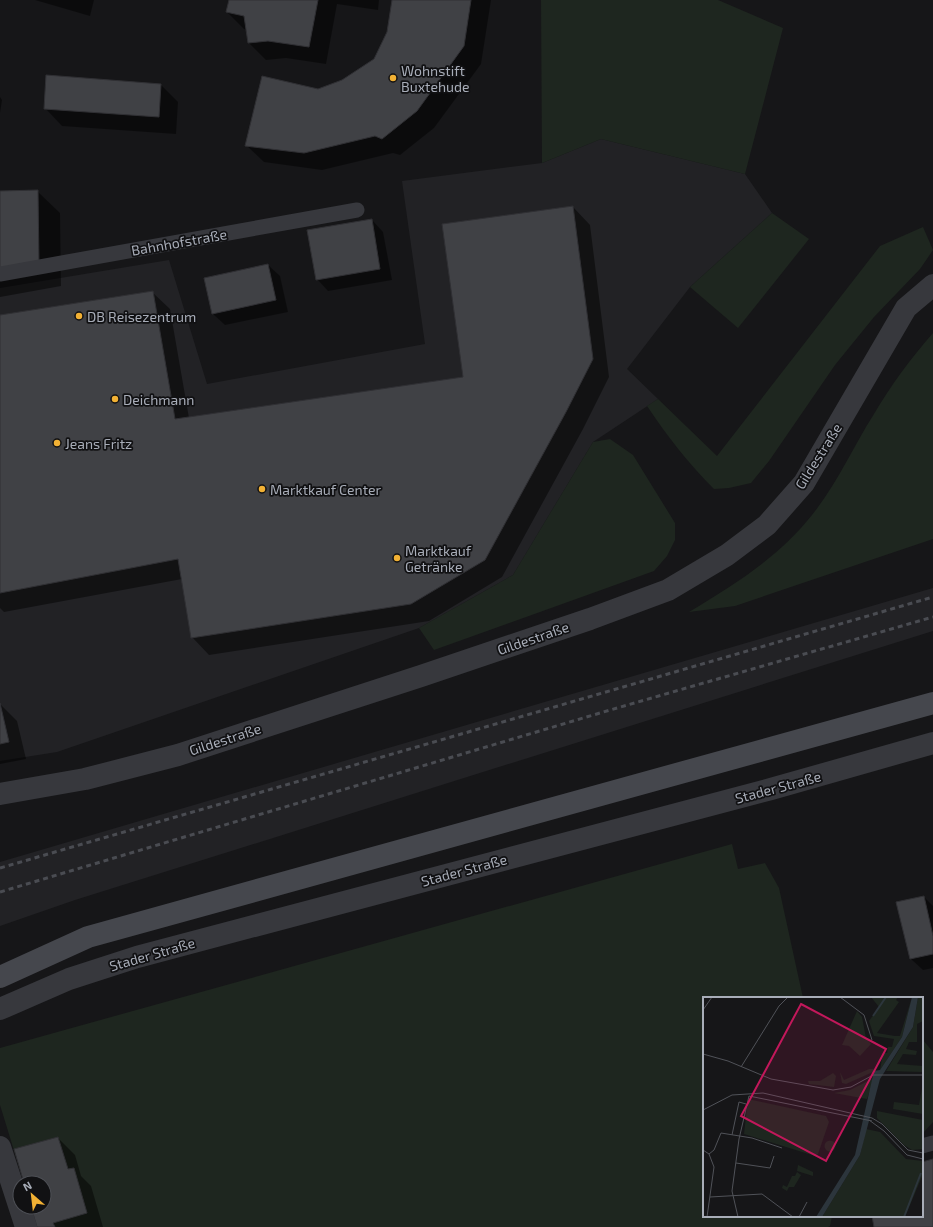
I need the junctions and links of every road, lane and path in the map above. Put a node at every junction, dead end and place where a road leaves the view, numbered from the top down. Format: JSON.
{"nodes":[{"id":1,"x":357,"y":210,"type":"dead end"},
{"id":2,"x":0,"y":274,"type":"edge"},
{"id":3,"x":933,"y":285,"type":"edge"},
{"id":4,"x":933,"y":703,"type":"edge"},
{"id":5,"x":933,"y":743,"type":"edge"},
{"id":6,"x":0,"y":794,"type":"edge"},
{"id":7,"x":0,"y":977,"type":"edge"},
{"id":8,"x":0,"y":1009,"type":"edge"},
{"id":9,"x":933,"y":1143,"type":"edge"},
{"id":10,"x":923,"y":1146,"type":"edge"},
{"id":11,"x":0,"y":1147,"type":"edge"},
{"id":12,"x":26,"y":1227,"type":"edge"}],
"edges":[{"from":1,"to":2,"type":"lane","name":"Bahnhofstraße"},
{"from":3,"to":6,"type":"street","name":"Gildestraße"},
{"from":4,"to":7,"type":"street"},
{"from":5,"to":8,"type":"street","name":"Stader Straße"},
{"from":9,"to":10,"type":"lane"},
{"from":11,"to":12,"type":"street"}]}
